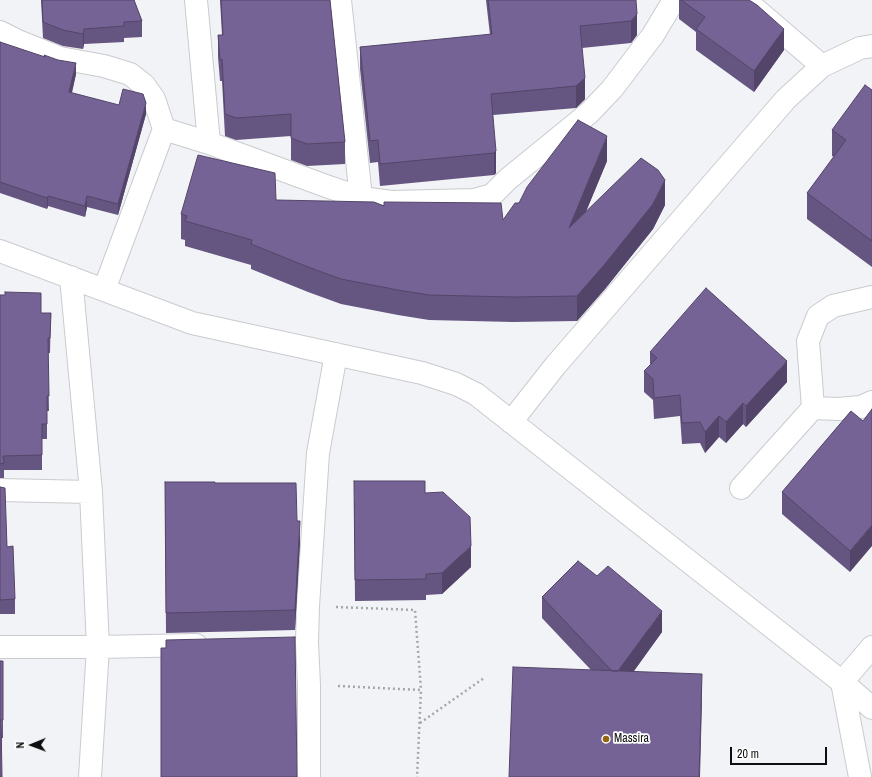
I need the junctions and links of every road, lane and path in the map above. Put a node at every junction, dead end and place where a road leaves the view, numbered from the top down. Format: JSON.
{"nodes":[{"id":1,"x":197,"y":0,"type":"edge"},
{"id":2,"x":340,"y":0,"type":"edge"},
{"id":3,"x":674,"y":0,"type":"edge"},
{"id":4,"x":745,"y":0,"type":"edge"},
{"id":5,"x":0,"y":32,"type":"edge"},
{"id":6,"x":872,"y":46,"type":"edge"},
{"id":7,"x":822,"y":66,"type":"junction"},
{"id":8,"x":164,"y":129,"type":"junction"},
{"id":9,"x":209,"y":143,"type":"junction"},
{"id":10,"x":361,"y":198,"type":"junction"},
{"id":11,"x":0,"y":251,"type":"edge"},
{"id":12,"x":71,"y":277,"type":"junction"},
{"id":13,"x":104,"y":290,"type":"junction"},
{"id":14,"x":872,"y":297,"type":"edge"},
{"id":15,"x":336,"y":354,"type":"junction"},
{"id":16,"x":872,"y":402,"type":"edge"},
{"id":17,"x":812,"y":408,"type":"junction"},
{"id":18,"x":511,"y":422,"type":"junction"},
{"id":19,"x":741,"y":488,"type":"dead end"},
{"id":20,"x":0,"y":490,"type":"edge"},
{"id":21,"x":91,"y":492,"type":"junction"},
{"id":22,"x":308,"y":606,"type":"junction"},
{"id":23,"x":307,"y":642,"type":"junction"},
{"id":24,"x":284,"y":643,"type":"edge"},
{"id":25,"x":214,"y":645,"type":"edge"},
{"id":26,"x":0,"y":647,"type":"edge"},
{"id":27,"x":872,"y":647,"type":"edge"},
{"id":28,"x":98,"y":648,"type":"junction"},
{"id":29,"x":484,"y":678,"type":"dead end"},
{"id":30,"x":842,"y":682,"type":"junction"},
{"id":31,"x":309,"y":685,"type":"junction"},
{"id":32,"x":421,"y":690,"type":"junction"},
{"id":33,"x":872,"y":708,"type":"edge"},
{"id":34,"x":419,"y":723,"type":"junction"},
{"id":35,"x":90,"y":777,"type":"edge"},
{"id":36,"x":309,"y":777,"type":"edge"},
{"id":37,"x":416,"y":777,"type":"edge"},
{"id":38,"x":860,"y":777,"type":"edge"}],
"edges":[{"from":1,"to":9,"type":"street"},
{"from":2,"to":10,"type":"street"},
{"from":3,"to":10,"type":"street"},
{"from":4,"to":7,"type":"street"},
{"from":5,"to":8,"type":"street"},
{"from":6,"to":7,"type":"street"},
{"from":7,"to":18,"type":"street"},
{"from":8,"to":9,"type":"street"},
{"from":8,"to":13,"type":"street"},
{"from":9,"to":10,"type":"street"},
{"from":11,"to":12,"type":"street"},
{"from":12,"to":13,"type":"street"},
{"from":12,"to":21,"type":"street"},
{"from":13,"to":15,"type":"street"},
{"from":14,"to":17,"type":"street"},
{"from":15,"to":18,"type":"street"},
{"from":15,"to":22,"type":"street"},
{"from":16,"to":17,"type":"street"},
{"from":17,"to":19,"type":"street"},
{"from":18,"to":30,"type":"street"},
{"from":20,"to":21,"type":"street"},
{"from":21,"to":28,"type":"street"},
{"from":22,"to":23,"type":"street"},
{"from":22,"to":32,"type":"path"},
{"from":23,"to":24,"type":"street"},
{"from":23,"to":31,"type":"street"},
{"from":25,"to":28,"type":"street"},
{"from":26,"to":28,"type":"street"},
{"from":27,"to":30,"type":"street"},
{"from":28,"to":35,"type":"street"},
{"from":29,"to":34,"type":"path"},
{"from":30,"to":33,"type":"street"},
{"from":30,"to":38,"type":"street"},
{"from":31,"to":32,"type":"path"},
{"from":31,"to":36,"type":"street"},
{"from":32,"to":34,"type":"path"},
{"from":34,"to":37,"type":"path"}]}
